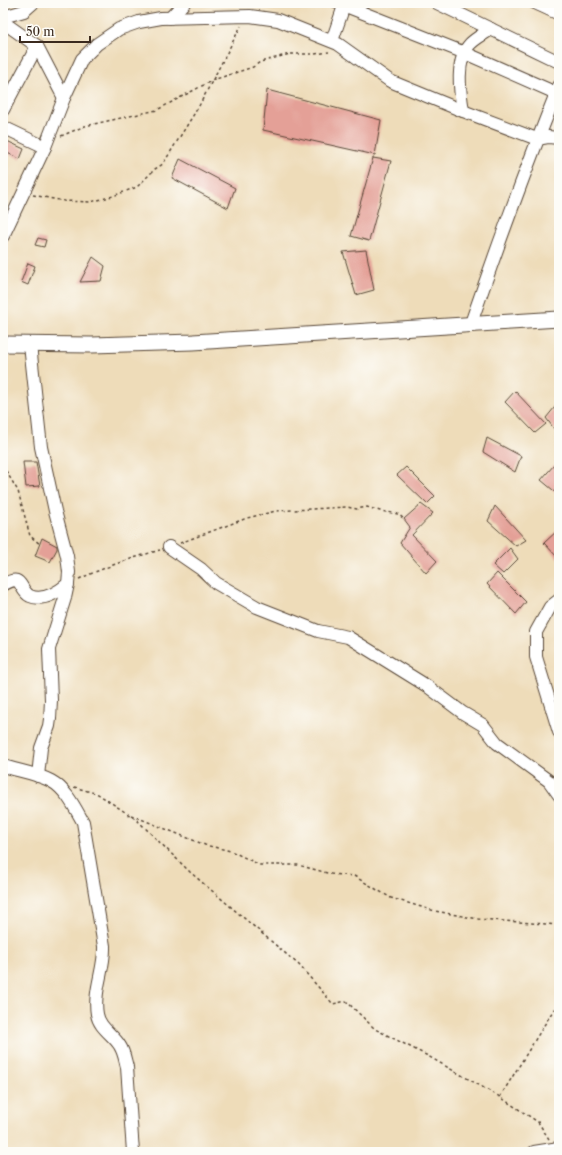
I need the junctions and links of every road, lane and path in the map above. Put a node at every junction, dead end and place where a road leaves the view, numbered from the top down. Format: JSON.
{"nodes":[{"id":1,"x":33,"y":3,"type":"edge"},
{"id":2,"x":184,"y":3,"type":"edge"},
{"id":3,"x":437,"y":3,"type":"edge"},
{"id":4,"x":535,"y":3,"type":"edge"},
{"id":5,"x":342,"y":4,"type":"edge"},
{"id":6,"x":559,"y":14,"type":"edge"},
{"id":7,"x":246,"y":16,"type":"junction"},
{"id":8,"x":3,"y":17,"type":"edge"},
{"id":9,"x":170,"y":18,"type":"junction"},
{"id":10,"x":3,"y":22,"type":"edge"},
{"id":11,"x":491,"y":29,"type":"junction"},
{"id":12,"x":332,"y":42,"type":"junction"},
{"id":13,"x":37,"y":46,"type":"junction"},
{"id":14,"x":345,"y":49,"type":"junction"},
{"id":15,"x":464,"y":53,"type":"junction"},
{"id":16,"x":559,"y":62,"type":"edge"},
{"id":17,"x":213,"y":80,"type":"junction"},
{"id":18,"x":558,"y":89,"type":"edge"},
{"id":19,"x":64,"y":98,"type":"junction"},
{"id":20,"x":3,"y":110,"type":"edge"},
{"id":21,"x":463,"y":111,"type":"junction"},
{"id":22,"x":3,"y":128,"type":"edge"},
{"id":23,"x":59,"y":137,"type":"dead end"},
{"id":24,"x":559,"y":138,"type":"edge"},
{"id":25,"x":537,"y":139,"type":"junction"},
{"id":26,"x":45,"y":147,"type":"junction"},
{"id":27,"x":23,"y":194,"type":"junction"},
{"id":28,"x":3,"y":236,"type":"edge"},
{"id":29,"x":559,"y":319,"type":"edge"},
{"id":30,"x":470,"y":326,"type":"junction"},
{"id":31,"x":3,"y":344,"type":"edge"},
{"id":32,"x":30,"y":344,"type":"junction"},
{"id":33,"x":3,"y":466,"type":"edge"},
{"id":34,"x":404,"y":520,"type":"dead end"},
{"id":35,"x":40,"y":544,"type":"dead end"},
{"id":36,"x":169,"y":547,"type":"junction"},
{"id":37,"x":68,"y":584,"type":"junction"},
{"id":38,"x":3,"y":585,"type":"edge"},
{"id":39,"x":559,"y":600,"type":"edge"},
{"id":40,"x":559,"y":732,"type":"edge"},
{"id":41,"x":3,"y":766,"type":"edge"},
{"id":42,"x":38,"y":776,"type":"junction"},
{"id":43,"x":52,"y":782,"type":"junction"},
{"id":44,"x":559,"y":794,"type":"edge"},
{"id":45,"x":127,"y":814,"type":"junction"},
{"id":46,"x":559,"y":925,"type":"edge"},
{"id":47,"x":559,"y":1001,"type":"edge"},
{"id":48,"x":500,"y":1097,"type":"junction"},
{"id":49,"x":557,"y":1148,"type":"edge"},
{"id":50,"x":133,"y":1152,"type":"edge"},
{"id":51,"x":534,"y":1152,"type":"edge"}],
"edges":[{"from":1,"to":8,"type":"street"},
{"from":2,"to":9,"type":"street"},
{"from":3,"to":11,"type":"street"},
{"from":4,"to":6,"type":"street"},
{"from":5,"to":12,"type":"street"},
{"from":5,"to":15,"type":"street"},
{"from":7,"to":9,"type":"street"},
{"from":7,"to":12,"type":"street"},
{"from":7,"to":17,"type":"path"},
{"from":9,"to":19,"type":"street"},
{"from":10,"to":13,"type":"street"},
{"from":11,"to":15,"type":"street"},
{"from":11,"to":16,"type":"street"},
{"from":12,"to":14,"type":"street"},
{"from":13,"to":19,"type":"street"},
{"from":13,"to":20,"type":"street"},
{"from":14,"to":17,"type":"path"},
{"from":14,"to":21,"type":"street"},
{"from":15,"to":18,"type":"street"},
{"from":15,"to":21,"type":"street"},
{"from":17,"to":23,"type":"path"},
{"from":17,"to":27,"type":"path"},
{"from":18,"to":25,"type":"street"},
{"from":19,"to":26,"type":"street"},
{"from":21,"to":25,"type":"street"},
{"from":22,"to":26,"type":"street"},
{"from":24,"to":25,"type":"street"},
{"from":25,"to":30,"type":"street"},
{"from":26,"to":27,"type":"street"},
{"from":27,"to":28,"type":"street"},
{"from":29,"to":30,"type":"main road"},
{"from":30,"to":32,"type":"main road"},
{"from":31,"to":32,"type":"main road"},
{"from":32,"to":37,"type":"street"},
{"from":33,"to":35,"type":"path"},
{"from":34,"to":36,"type":"path"},
{"from":36,"to":37,"type":"path"},
{"from":36,"to":44,"type":"street"},
{"from":37,"to":38,"type":"street"},
{"from":37,"to":42,"type":"street"},
{"from":39,"to":40,"type":"street"},
{"from":41,"to":42,"type":"street"},
{"from":42,"to":43,"type":"street"},
{"from":43,"to":45,"type":"path"},
{"from":43,"to":50,"type":"street"},
{"from":45,"to":46,"type":"path"},
{"from":45,"to":48,"type":"path"},
{"from":47,"to":48,"type":"path"},
{"from":48,"to":49,"type":"path"},
{"from":49,"to":51,"type":"street"}]}
